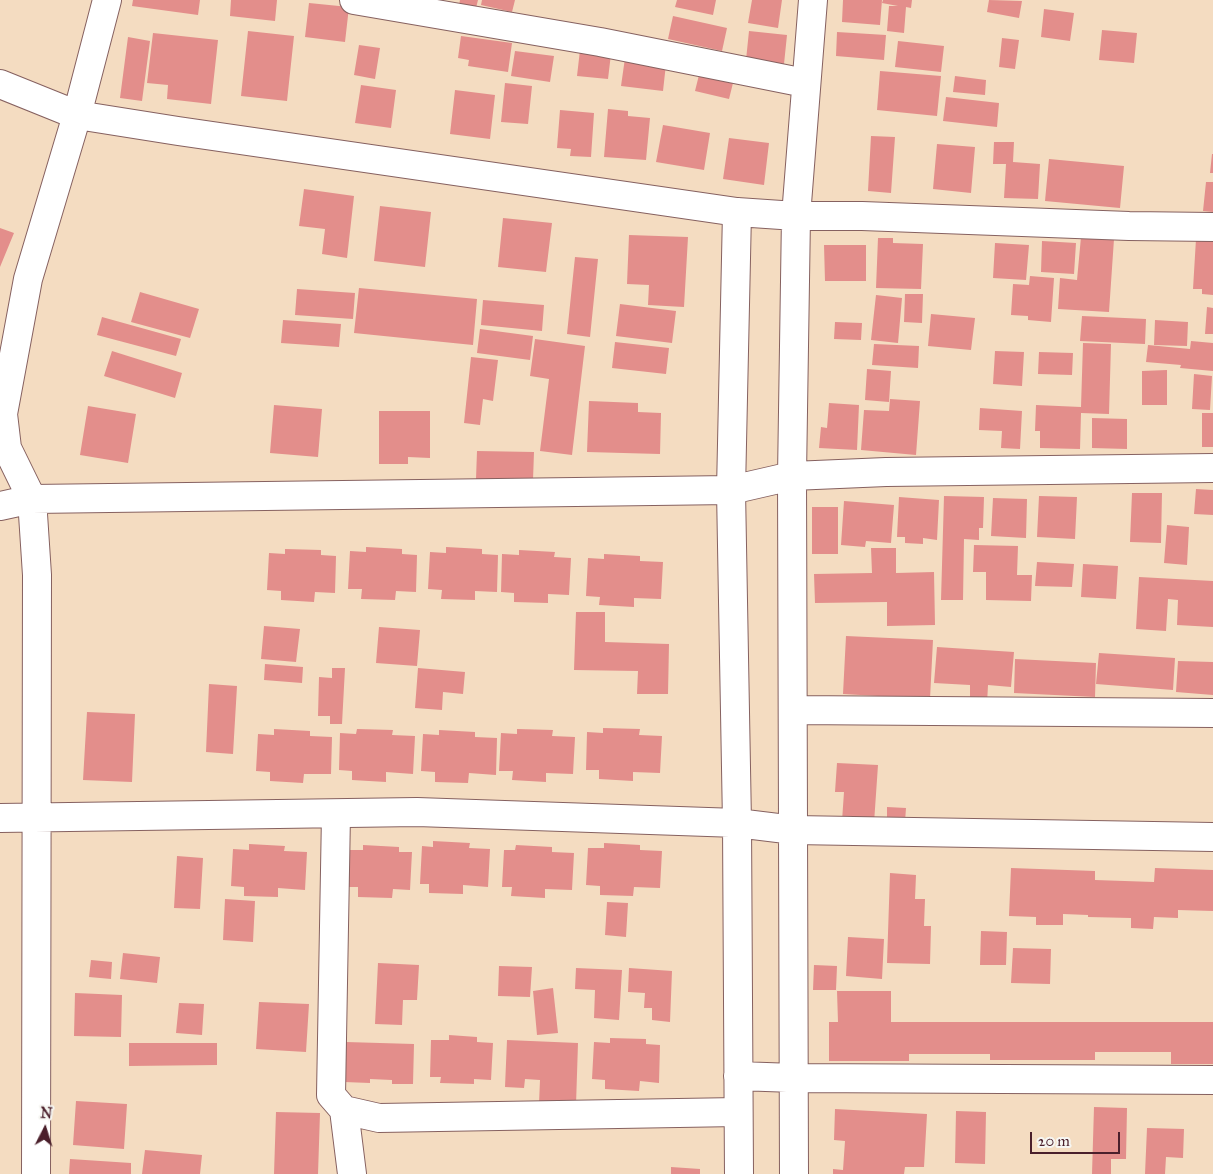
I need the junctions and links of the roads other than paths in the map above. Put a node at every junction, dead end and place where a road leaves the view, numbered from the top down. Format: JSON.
{"nodes":[{"id":1,"x":107,"y":0,"type":"edge"},
{"id":2,"x":354,"y":0,"type":"edge"},
{"id":3,"x":813,"y":0,"type":"edge"},
{"id":4,"x":805,"y":83,"type":"junction"},
{"id":5,"x":0,"y":84,"type":"edge"},
{"id":6,"x":76,"y":115,"type":"junction"},
{"id":7,"x":737,"y":212,"type":"junction"},
{"id":8,"x":796,"y":216,"type":"junction"},
{"id":9,"x":1213,"y":227,"type":"edge"},
{"id":10,"x":2,"y":414,"type":"edge"},
{"id":11,"x":4,"y":456,"type":"edge"},
{"id":12,"x":1213,"y":468,"type":"edge"},
{"id":13,"x":792,"y":476,"type":"junction"},
{"id":14,"x":732,"y":490,"type":"junction"},
{"id":15,"x":32,"y":499,"type":"junction"},
{"id":16,"x":0,"y":506,"type":"edge"},
{"id":17,"x":793,"y":710,"type":"junction"},
{"id":18,"x":1213,"y":713,"type":"edge"},
{"id":19,"x":336,"y":814,"type":"junction"},
{"id":20,"x":0,"y":818,"type":"edge"},
{"id":21,"x":37,"y":818,"type":"junction"},
{"id":22,"x":737,"y":823,"type":"junction"},
{"id":23,"x":794,"y":830,"type":"junction"},
{"id":24,"x":1213,"y":837,"type":"edge"},
{"id":25,"x":738,"y":1076,"type":"junction"},
{"id":26,"x":794,"y":1078,"type":"junction"},
{"id":27,"x":1213,"y":1080,"type":"edge"},
{"id":28,"x":344,"y":1110,"type":"junction"},
{"id":29,"x":738,"y":1112,"type":"junction"},
{"id":30,"x":36,"y":1174,"type":"edge"},
{"id":31,"x":352,"y":1174,"type":"edge"},
{"id":32,"x":739,"y":1174,"type":"edge"},
{"id":33,"x":794,"y":1174,"type":"edge"}],
"edges":[{"from":1,"to":6,"type":"street"},
{"from":2,"to":4,"type":"street"},
{"from":3,"to":4,"type":"street"},
{"from":4,"to":8,"type":"street"},
{"from":5,"to":6,"type":"street"},
{"from":6,"to":7,"type":"street"},
{"from":6,"to":10,"type":"street"},
{"from":7,"to":8,"type":"street"},
{"from":7,"to":14,"type":"street"},
{"from":8,"to":9,"type":"street"},
{"from":8,"to":13,"type":"street"},
{"from":10,"to":11,"type":"street"},
{"from":11,"to":15,"type":"street"},
{"from":12,"to":13,"type":"street"},
{"from":13,"to":14,"type":"street"},
{"from":13,"to":17,"type":"street"},
{"from":14,"to":15,"type":"street"},
{"from":14,"to":22,"type":"street"},
{"from":15,"to":16,"type":"street"},
{"from":15,"to":21,"type":"street"},
{"from":17,"to":18,"type":"street"},
{"from":17,"to":23,"type":"street"},
{"from":19,"to":21,"type":"street"},
{"from":19,"to":22,"type":"street"},
{"from":19,"to":28,"type":"street"},
{"from":20,"to":21,"type":"street"},
{"from":21,"to":30,"type":"street"},
{"from":22,"to":23,"type":"street"},
{"from":22,"to":25,"type":"street"},
{"from":23,"to":24,"type":"street"},
{"from":23,"to":26,"type":"street"},
{"from":25,"to":26,"type":"street"},
{"from":25,"to":29,"type":"street"},
{"from":26,"to":27,"type":"street"},
{"from":26,"to":33,"type":"street"},
{"from":28,"to":29,"type":"street"},
{"from":28,"to":31,"type":"street"},
{"from":29,"to":32,"type":"street"}]}
